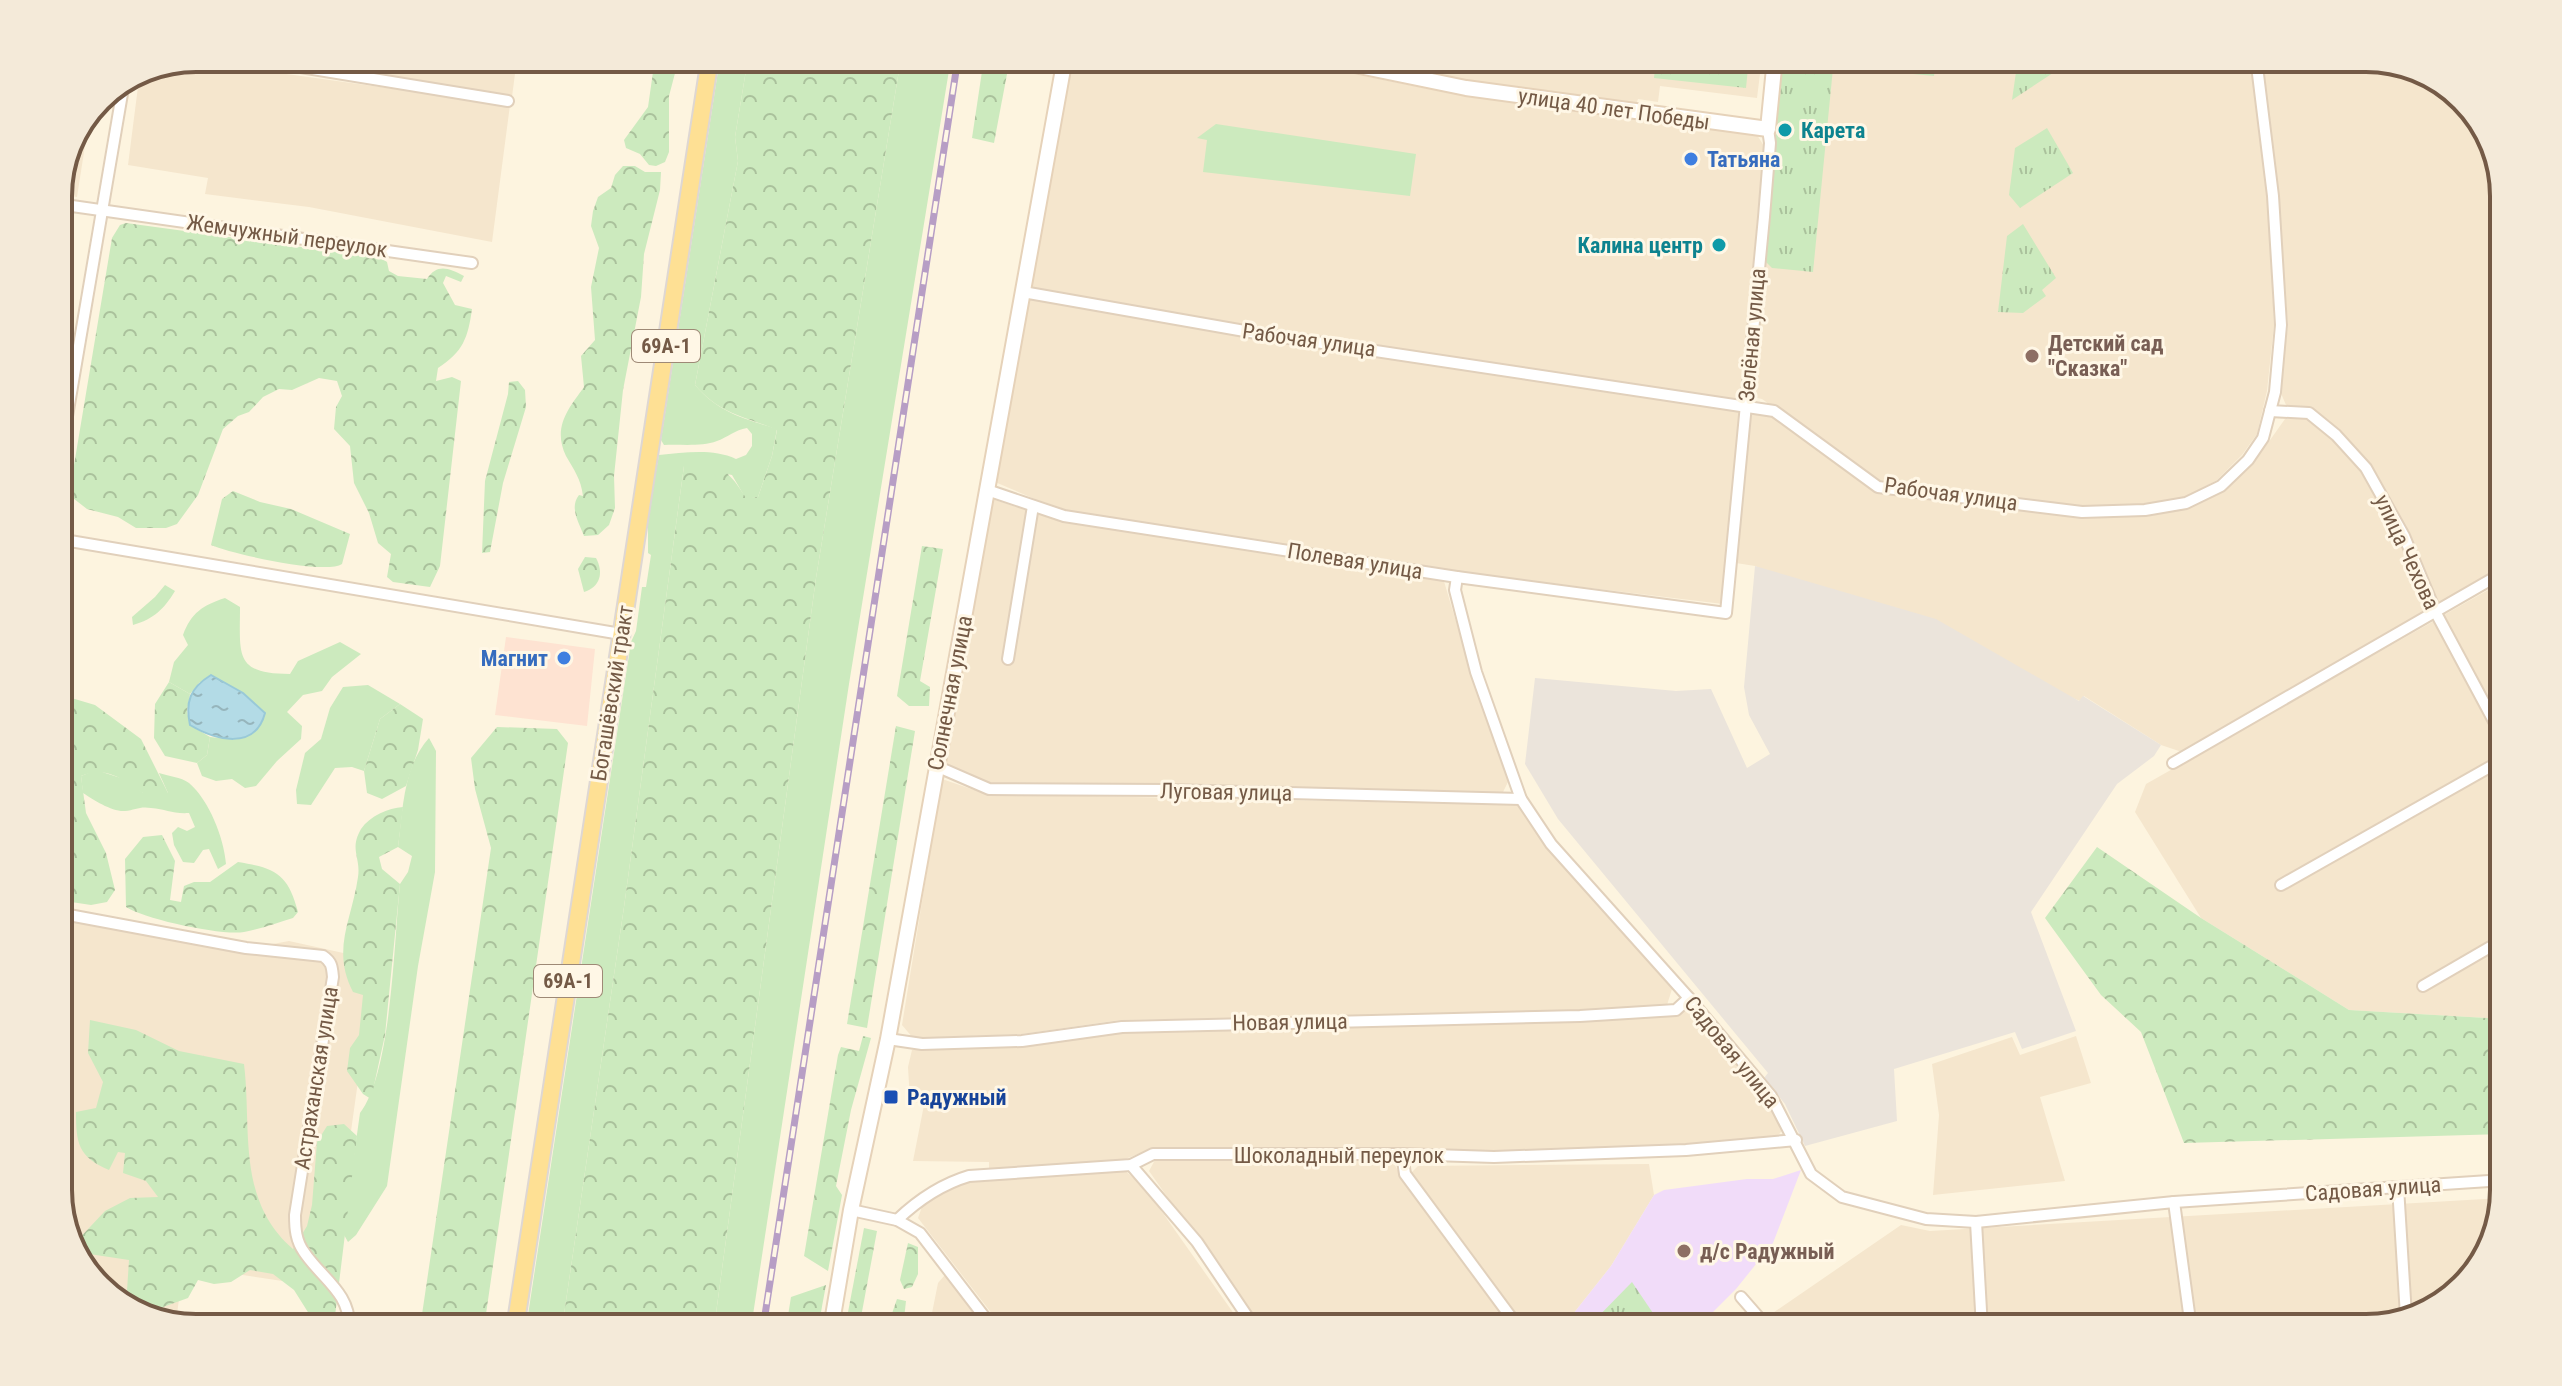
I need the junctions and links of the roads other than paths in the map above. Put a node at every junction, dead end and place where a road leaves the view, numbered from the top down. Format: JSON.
{"nodes":[{"id":1,"x":331,"y":72,"type":"edge"},
{"id":2,"x":708,"y":72,"type":"edge"},
{"id":3,"x":1062,"y":72,"type":"edge"},
{"id":4,"x":1388,"y":72,"type":"edge"},
{"id":5,"x":1774,"y":72,"type":"edge"},
{"id":6,"x":2258,"y":72,"type":"edge"},
{"id":7,"x":121,"y":98,"type":"edge"},
{"id":8,"x":508,"y":101,"type":"dead end"},
{"id":9,"x":1768,"y":129,"type":"junction"},
{"id":10,"x":72,"y":206,"type":"edge"},
{"id":11,"x":102,"y":211,"type":"junction"},
{"id":12,"x":472,"y":263,"type":"dead end"},
{"id":13,"x":1023,"y":292,"type":"junction"},
{"id":14,"x":72,"y":387,"type":"edge"},
{"id":15,"x":1745,"y":407,"type":"junction"},
{"id":16,"x":2270,"y":411,"type":"junction"},
{"id":17,"x":987,"y":490,"type":"junction"},
{"id":18,"x":1033,"y":506,"type":"junction"},
{"id":19,"x":72,"y":541,"type":"edge"},
{"id":20,"x":1457,"y":577,"type":"junction"},
{"id":21,"x":2490,"y":580,"type":"edge"},
{"id":22,"x":1726,"y":613,"type":"joint"},
{"id":23,"x":2436,"y":613,"type":"junction"},
{"id":24,"x":621,"y":634,"type":"junction"},
{"id":25,"x":1008,"y":659,"type":"dead end"},
{"id":26,"x":2490,"y":714,"type":"edge"},
{"id":27,"x":2173,"y":763,"type":"dead end"},
{"id":28,"x":936,"y":766,"type":"junction"},
{"id":29,"x":2490,"y":767,"type":"edge"},
{"id":30,"x":1521,"y":799,"type":"junction"},
{"id":31,"x":2281,"y":885,"type":"dead end"},
{"id":32,"x":72,"y":916,"type":"edge"},
{"id":33,"x":2490,"y":947,"type":"edge"},
{"id":34,"x":2423,"y":986,"type":"dead end"},
{"id":35,"x":1689,"y":998,"type":"junction"},
{"id":36,"x":888,"y":1039,"type":"junction"},
{"id":37,"x":1796,"y":1140,"type":"junction"},
{"id":38,"x":1402,"y":1154,"type":"junction"},
{"id":39,"x":1131,"y":1165,"type":"junction"},
{"id":40,"x":2490,"y":1181,"type":"edge"},
{"id":41,"x":2398,"y":1187,"type":"junction"},
{"id":42,"x":2174,"y":1202,"type":"junction"},
{"id":43,"x":851,"y":1210,"type":"junction"},
{"id":44,"x":897,"y":1220,"type":"junction"},
{"id":45,"x":1976,"y":1222,"type":"junction"},
{"id":46,"x":1741,"y":1297,"type":"dead end"},
{"id":47,"x":2405,"y":1307,"type":"edge"},
{"id":48,"x":348,"y":1314,"type":"edge"},
{"id":49,"x":517,"y":1314,"type":"edge"},
{"id":50,"x":833,"y":1314,"type":"edge"},
{"id":51,"x":982,"y":1314,"type":"edge"},
{"id":52,"x":1246,"y":1314,"type":"edge"},
{"id":53,"x":1509,"y":1314,"type":"edge"},
{"id":54,"x":1756,"y":1314,"type":"edge"},
{"id":55,"x":1981,"y":1314,"type":"edge"},
{"id":56,"x":2189,"y":1314,"type":"edge"}],
"edges":[{"from":1,"to":8,"type":"street"},
{"from":2,"to":24,"type":"main road","name":"Богашёвский тракт","number":"69А-1"},
{"from":3,"to":13,"type":"street","name":"Солнечная улица"},
{"from":4,"to":9,"type":"street","name":"улица 40 лет Победы"},
{"from":5,"to":9,"type":"street","name":"Зелёная улица"},
{"from":6,"to":16,"type":"street","name":"Рабочая улица"},
{"from":7,"to":11,"type":"street"},
{"from":9,"to":15,"type":"street","name":"Зелёная улица"},
{"from":10,"to":11,"type":"street","name":"Жемчужный переулок"},
{"from":11,"to":12,"type":"street","name":"Жемчужный переулок"},
{"from":11,"to":14,"type":"street"},
{"from":13,"to":15,"type":"street","name":"Рабочая улица"},
{"from":13,"to":17,"type":"street","name":"Солнечная улица"},
{"from":15,"to":16,"type":"street","name":"Рабочая улица"},
{"from":15,"to":22,"type":"street","name":"Зелёная улица"},
{"from":16,"to":23,"type":"street","name":"улица Чехова"},
{"from":17,"to":18,"type":"street","name":"Полевая улица"},
{"from":17,"to":28,"type":"street","name":"Солнечная улица"},
{"from":18,"to":20,"type":"street","name":"Полевая улица"},
{"from":18,"to":25,"type":"street"},
{"from":19,"to":24,"type":"street"},
{"from":20,"to":22,"type":"street","name":"Полевая улица"},
{"from":20,"to":30,"type":"street","name":"Садовая улица"},
{"from":21,"to":23,"type":"street"},
{"from":23,"to":26,"type":"street","name":"улица Чехова"},
{"from":23,"to":27,"type":"street"},
{"from":24,"to":49,"type":"main road","name":"Богашёвский тракт","number":"69А-1"},
{"from":28,"to":30,"type":"street","name":"Луговая улица"},
{"from":28,"to":36,"type":"street","name":"Солнечная улица"},
{"from":29,"to":31,"type":"street"},
{"from":30,"to":35,"type":"street","name":"Садовая улица"},
{"from":32,"to":48,"type":"street","name":"Астраханская улица"},
{"from":33,"to":34,"type":"street"},
{"from":35,"to":36,"type":"street","name":"Новая улица"},
{"from":35,"to":37,"type":"street","name":"Садовая улица"},
{"from":36,"to":43,"type":"street","name":"Солнечная улица"},
{"from":37,"to":38,"type":"street","name":"Шоколадный переулок"},
{"from":37,"to":45,"type":"street","name":"Садовая улица"},
{"from":38,"to":39,"type":"street","name":"Шоколадный переулок"},
{"from":38,"to":53,"type":"street"},
{"from":39,"to":44,"type":"street","name":"Шоколадный переулок"},
{"from":39,"to":52,"type":"street"},
{"from":40,"to":41,"type":"street","name":"Садовая улица"},
{"from":41,"to":42,"type":"street","name":"Садовая улица"},
{"from":41,"to":47,"type":"street"},
{"from":42,"to":45,"type":"street","name":"Садовая улица"},
{"from":42,"to":56,"type":"street"},
{"from":43,"to":44,"type":"street"},
{"from":43,"to":50,"type":"street","name":"Солнечная улица"},
{"from":44,"to":51,"type":"street"},
{"from":45,"to":55,"type":"street"},
{"from":46,"to":54,"type":"street"}]}
